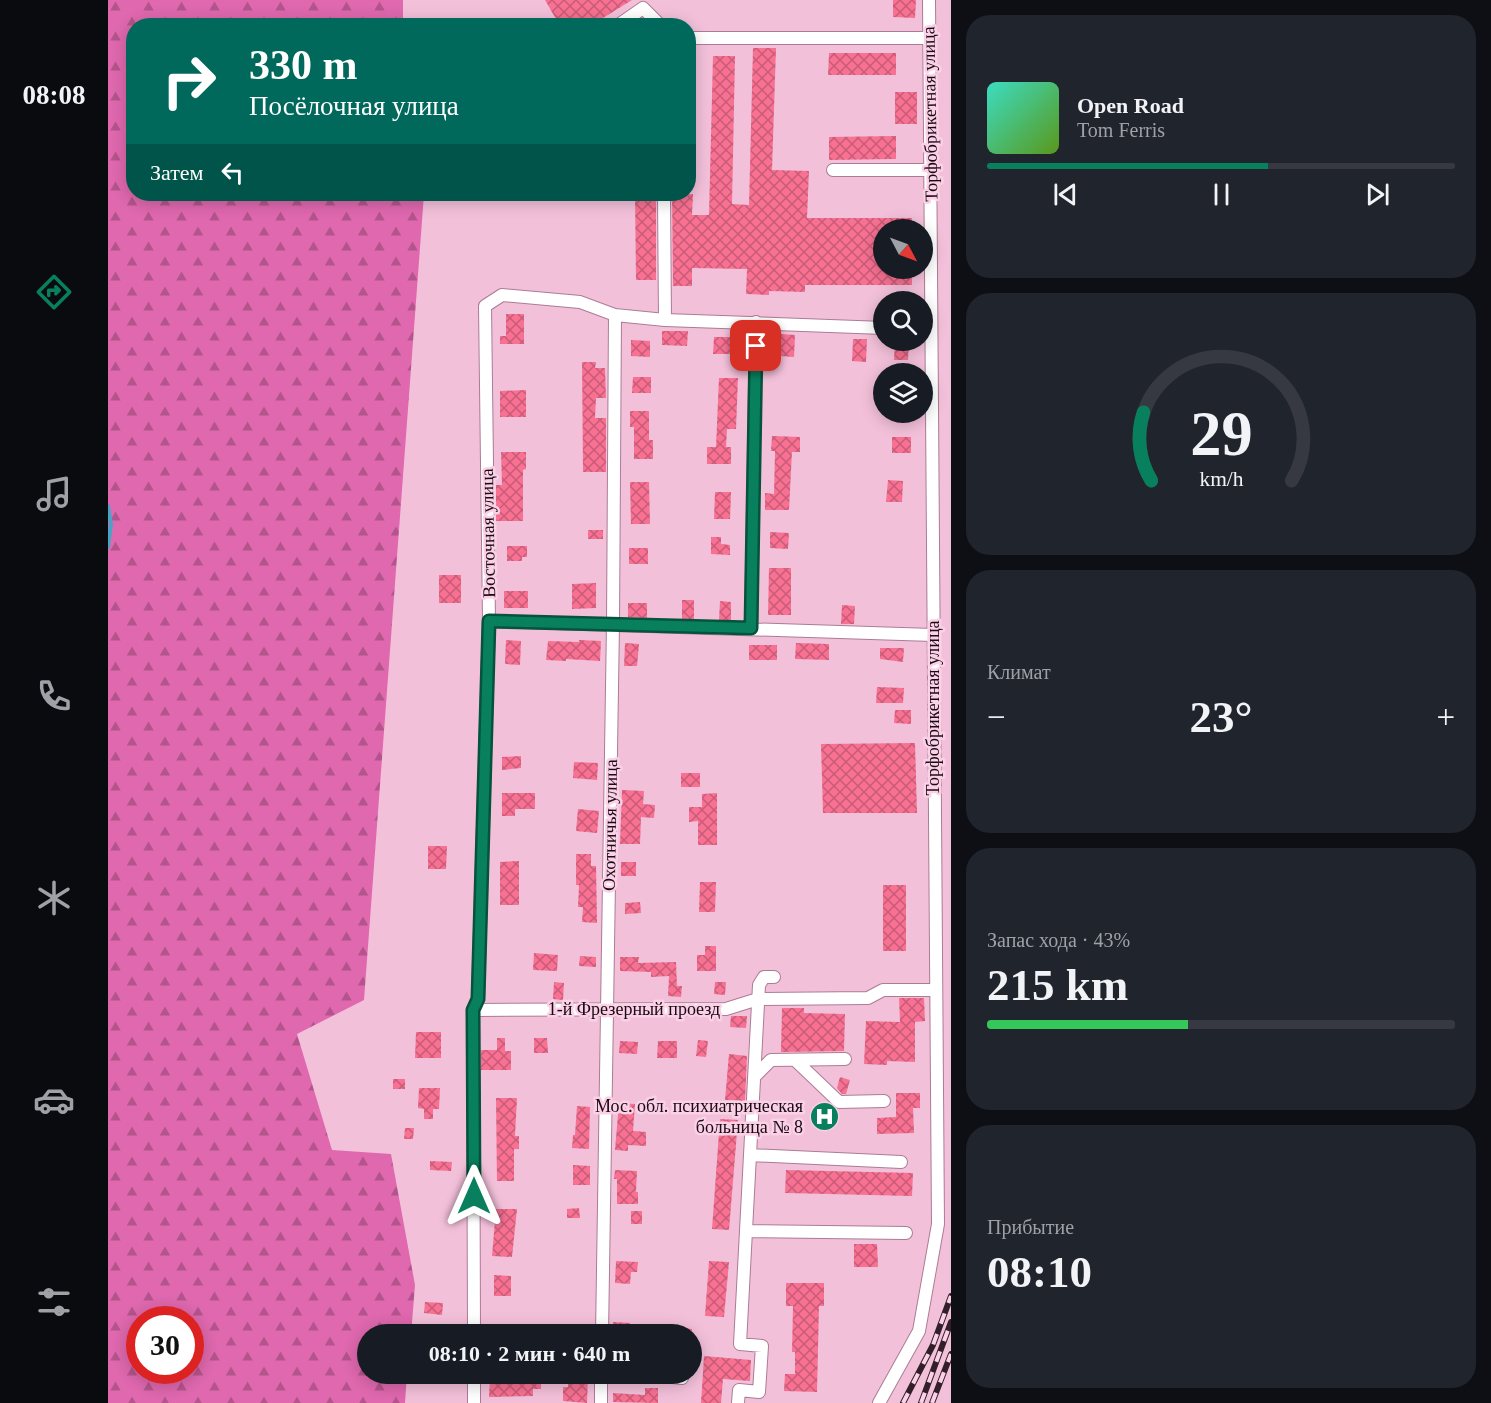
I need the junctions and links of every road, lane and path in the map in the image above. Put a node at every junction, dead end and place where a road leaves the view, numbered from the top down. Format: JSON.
{"nodes":[{"id":1,"x":929,"y":0,"type":"edge"},
{"id":2,"x":629,"y":18,"type":"edge"},
{"id":3,"x":653,"y":18,"type":"edge"},
{"id":4,"x":696,"y":38,"type":"edge"},
{"id":5,"x":929,"y":38,"type":"junction"},
{"id":6,"x":833,"y":170,"type":"dead end"},
{"id":7,"x":931,"y":170,"type":"junction"},
{"id":8,"x":664,"y":201,"type":"edge"},
{"id":9,"x":927,"y":291,"type":"edge"},
{"id":10,"x":615,"y":315,"type":"junction"},
{"id":11,"x":665,"y":320,"type":"junction"},
{"id":12,"x":756,"y":322,"type":"junction"},
{"id":13,"x":873,"y":327,"type":"edge"},
{"id":14,"x":926,"y":351,"type":"edge"},
{"id":15,"x":489,"y":621,"type":"junction"},
{"id":16,"x":613,"y":623,"type":"junction"},
{"id":17,"x":751,"y":628,"type":"junction"},
{"id":18,"x":933,"y":635,"type":"junction"},
{"id":19,"x":774,"y":977,"type":"dead end"},
{"id":20,"x":935,"y":990,"type":"junction"},
{"id":21,"x":758,"y":999,"type":"junction"},
{"id":22,"x":608,"y":1009,"type":"junction"},
{"id":23,"x":473,"y":1010,"type":"junction"},
{"id":24,"x":845,"y":1059,"type":"dead end"},
{"id":25,"x":795,"y":1060,"type":"junction"},
{"id":26,"x":754,"y":1077,"type":"junction"},
{"id":27,"x":884,"y":1101,"type":"dead end"},
{"id":28,"x":750,"y":1155,"type":"junction"},
{"id":29,"x":901,"y":1162,"type":"dead end"},
{"id":30,"x":746,"y":1231,"type":"junction"},
{"id":31,"x":906,"y":1233,"type":"dead end"},
{"id":32,"x":474,"y":1324,"type":"edge"},
{"id":33,"x":602,"y":1324,"type":"edge"},
{"id":34,"x":474,"y":1384,"type":"edge"},
{"id":35,"x":602,"y":1384,"type":"edge"},
{"id":36,"x":474,"y":1403,"type":"edge"},
{"id":37,"x":601,"y":1403,"type":"edge"},
{"id":38,"x":738,"y":1403,"type":"edge"},
{"id":39,"x":879,"y":1403,"type":"edge"}],
"edges":[{"from":1,"to":5,"type":"street","name":"Торфобрикетная улица"},
{"from":2,"to":3,"type":"street"},
{"from":4,"to":5,"type":"street"},
{"from":5,"to":7,"type":"street","name":"Торфобрикетная улица"},
{"from":6,"to":7,"type":"street"},
{"from":7,"to":9,"type":"street","name":"Торфобрикетная улица"},
{"from":8,"to":11,"type":"street"},
{"from":10,"to":11,"type":"street"},
{"from":10,"to":15,"type":"street","name":"Восточная улица"},
{"from":10,"to":16,"type":"street","name":"Охотничья улица"},
{"from":11,"to":12,"type":"street"},
{"from":12,"to":13,"type":"street"},
{"from":12,"to":17,"type":"street"},
{"from":14,"to":18,"type":"street","name":"Торфобрикетная улица"},
{"from":15,"to":16,"type":"street"},
{"from":15,"to":23,"type":"street","name":"Восточная улица"},
{"from":16,"to":17,"type":"street"},
{"from":16,"to":22,"type":"street","name":"Охотничья улица"},
{"from":17,"to":18,"type":"street"},
{"from":18,"to":20,"type":"street","name":"Торфобрикетная улица"},
{"from":19,"to":21,"type":"street"},
{"from":20,"to":21,"type":"street","name":"1-й Фрезерный проезд"},
{"from":20,"to":39,"type":"street","name":"Торфобрикетная улица"},
{"from":21,"to":22,"type":"street","name":"1-й Фрезерный проезд"},
{"from":21,"to":26,"type":"street"},
{"from":22,"to":23,"type":"street","name":"1-й Фрезерный проезд"},
{"from":22,"to":33,"type":"street","name":"Охотничья улица"},
{"from":23,"to":32,"type":"street","name":"Восточная улица"},
{"from":24,"to":25,"type":"street"},
{"from":25,"to":26,"type":"street"},
{"from":25,"to":27,"type":"street"},
{"from":26,"to":28,"type":"street"},
{"from":28,"to":29,"type":"street"},
{"from":28,"to":30,"type":"street"},
{"from":30,"to":31,"type":"street"},
{"from":30,"to":38,"type":"street"},
{"from":34,"to":36,"type":"street"},
{"from":35,"to":37,"type":"street"}]}
